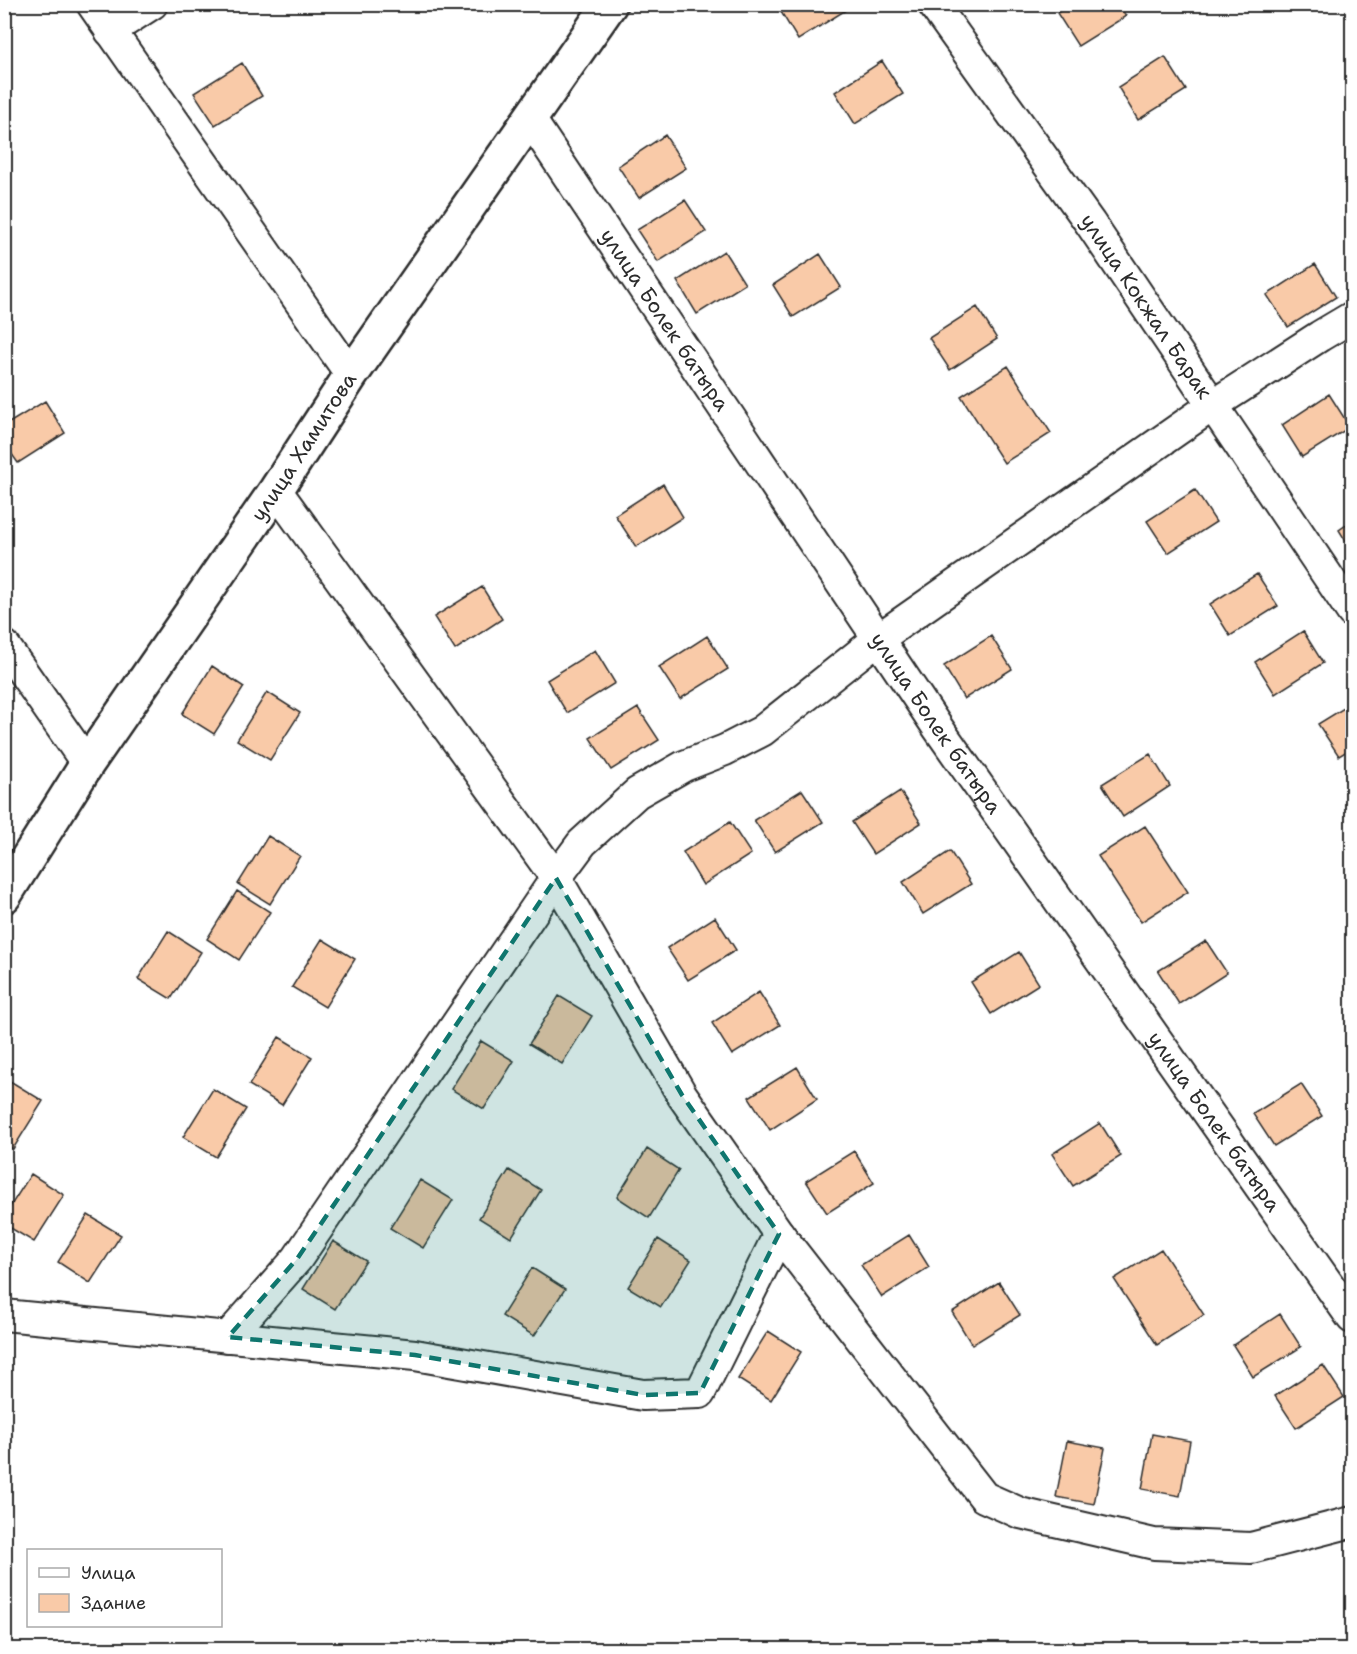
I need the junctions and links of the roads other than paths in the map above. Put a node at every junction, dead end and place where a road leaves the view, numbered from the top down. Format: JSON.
{"nodes":[{"id":1,"x":92,"y":4,"type":"edge"},
{"id":2,"x":152,"y":4,"type":"edge"},
{"id":3,"x":610,"y":4,"type":"edge"},
{"id":4,"x":933,"y":4,"type":"edge"},
{"id":5,"x":110,"y":32,"type":"junction"},
{"id":6,"x":530,"y":119,"type":"junction"},
{"id":7,"x":1353,"y":317,"type":"edge"},
{"id":8,"x":351,"y":375,"type":"junction"},
{"id":9,"x":1213,"y":405,"type":"junction"},
{"id":10,"x":276,"y":490,"type":"junction"},
{"id":11,"x":1353,"y":612,"type":"edge"},
{"id":12,"x":878,"y":639,"type":"junction"},
{"id":13,"x":4,"y":645,"type":"edge"},
{"id":14,"x":87,"y":764,"type":"junction"},
{"id":15,"x":556,"y":878,"type":"junction"},
{"id":16,"x":4,"y":896,"type":"edge"},
{"id":17,"x":779,"y":1234,"type":"junction"},
{"id":18,"x":4,"y":1315,"type":"edge"},
{"id":19,"x":1353,"y":1318,"type":"edge"},
{"id":20,"x":228,"y":1337,"type":"junction"},
{"id":21,"x":1353,"y":1522,"type":"edge"}],
"edges":[{"from":1,"to":5,"type":"street"},
{"from":2,"to":5,"type":"street"},
{"from":3,"to":6,"type":"street","name":"улица Хамитова"},
{"from":4,"to":9,"type":"street","name":"улица Кокжал Барак"},
{"from":5,"to":8,"type":"street"},
{"from":6,"to":8,"type":"street","name":"улица Хамитова"},
{"from":6,"to":12,"type":"street","name":"улица Болек батыра"},
{"from":7,"to":9,"type":"street"},
{"from":8,"to":10,"type":"street","name":"улица Хамитова"},
{"from":9,"to":11,"type":"street","name":"улица Кокжал Барак"},
{"from":9,"to":12,"type":"street"},
{"from":10,"to":14,"type":"street","name":"улица Хамитова"},
{"from":10,"to":15,"type":"street"},
{"from":12,"to":15,"type":"street"},
{"from":12,"to":19,"type":"street","name":"улица Болек батыра"},
{"from":13,"to":14,"type":"street"},
{"from":14,"to":16,"type":"street","name":"улица Хамитова"},
{"from":15,"to":17,"type":"street"},
{"from":15,"to":20,"type":"street"},
{"from":17,"to":20,"type":"street"},
{"from":17,"to":21,"type":"street"},
{"from":18,"to":20,"type":"street"}]}
